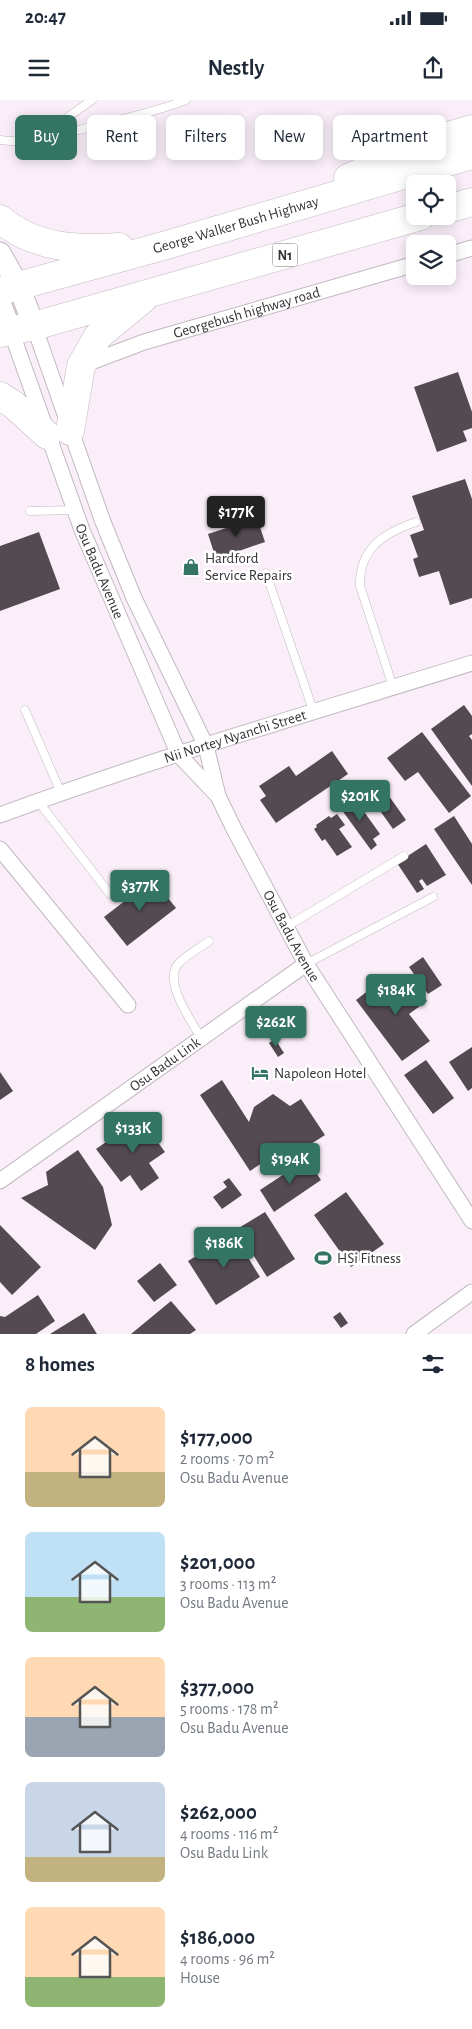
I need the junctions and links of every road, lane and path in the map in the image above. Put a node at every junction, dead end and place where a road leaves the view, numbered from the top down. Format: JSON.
{"nodes":[{"id":1,"x":92,"y":100,"type":"edge"},
{"id":2,"x":186,"y":100,"type":"edge"},
{"id":3,"x":71,"y":115,"type":"edge"},
{"id":4,"x":472,"y":130,"type":"edge"},
{"id":5,"x":77,"y":131,"type":"edge"},
{"id":6,"x":0,"y":140,"type":"edge"},
{"id":7,"x":15,"y":142,"type":"edge"},
{"id":8,"x":472,"y":156,"type":"edge"},
{"id":9,"x":472,"y":202,"type":"edge"},
{"id":10,"x":456,"y":207,"type":"edge"},
{"id":11,"x":280,"y":212,"type":"junction"},
{"id":12,"x":0,"y":219,"type":"edge"},
{"id":13,"x":406,"y":220,"type":"edge"},
{"id":14,"x":170,"y":244,"type":"junction"},
{"id":15,"x":472,"y":248,"type":"edge"},
{"id":16,"x":0,"y":253,"type":"edge"},
{"id":17,"x":456,"y":253,"type":"edge"},
{"id":18,"x":406,"y":267,"type":"edge"},
{"id":19,"x":150,"y":293,"type":"junction"},
{"id":20,"x":6,"y":294,"type":"edge"},
{"id":21,"x":15,"y":330,"type":"edge"},
{"id":22,"x":81,"y":366,"type":"junction"},
{"id":23,"x":0,"y":396,"type":"edge"},
{"id":24,"x":58,"y":433,"type":"junction"},
{"id":25,"x":75,"y":510,"type":"junction"},
{"id":26,"x":30,"y":511,"type":"dead end"},
{"id":27,"x":416,"y":522,"type":"dead end"},
{"id":28,"x":266,"y":573,"type":"dead end"},
{"id":29,"x":472,"y":663,"type":"edge"},
{"id":30,"x":394,"y":688,"type":"junction"},
{"id":31,"x":25,"y":710,"type":"dead end"},
{"id":32,"x":314,"y":712,"type":"junction"},
{"id":33,"x":206,"y":746,"type":"junction"},
{"id":34,"x":179,"y":755,"type":"junction"},
{"id":35,"x":61,"y":793,"type":"junction"},
{"id":36,"x":218,"y":796,"type":"junction"},
{"id":37,"x":38,"y":801,"type":"junction"},
{"id":38,"x":0,"y":815,"type":"edge"},
{"id":39,"x":0,"y":849,"type":"edge"},
{"id":40,"x":404,"y":856,"type":"dead end"},
{"id":41,"x":110,"y":894,"type":"dead end"},
{"id":42,"x":433,"y":897,"type":"dead end"},
{"id":43,"x":286,"y":927,"type":"junction"},
{"id":44,"x":209,"y":941,"type":"dead end"},
{"id":45,"x":306,"y":964,"type":"junction"},
{"id":46,"x":128,"y":1005,"type":"dead end"},
{"id":47,"x":201,"y":1038,"type":"junction"},
{"id":48,"x":0,"y":1181,"type":"edge"},
{"id":49,"x":472,"y":1221,"type":"edge"},
{"id":50,"x":472,"y":1292,"type":"edge"},
{"id":51,"x":414,"y":1334,"type":"edge"}],
"edges":[{"from":1,"to":3,"type":"lane"},
{"from":2,"to":5,"type":"lane"},
{"from":4,"to":11,"type":"highway"},
{"from":6,"to":7,"type":"lane"},
{"from":8,"to":11,"type":"highway","name":"George Walker Bush Highway"},
{"from":9,"to":10,"type":"highway"},
{"from":11,"to":14,"type":"highway","name":"George Walker Bush Highway"},
{"from":12,"to":14,"type":"highway"},
{"from":13,"to":19,"type":"highway","number":"N1"},
{"from":14,"to":20,"type":"highway","name":"George Walker Bush Highway"},
{"from":15,"to":17,"type":"street"},
{"from":16,"to":20,"type":"main road"},
{"from":18,"to":22,"type":"street","name":"Georgebush highway road"},
{"from":19,"to":21,"type":"highway","number":"N1"},
{"from":19,"to":22,"type":"highway"},
{"from":20,"to":21,"type":"main road"},
{"from":21,"to":24,"type":"street","name":"Osu Badu Avenue"},
{"from":21,"to":24,"type":"street","name":"Osu Badu Avenue"},
{"from":22,"to":24,"type":"highway"},
{"from":23,"to":24,"type":"highway"},
{"from":24,"to":25,"type":"street","name":"Osu Badu Avenue"},
{"from":24,"to":33,"type":"street","name":"Osu Badu Avenue"},
{"from":25,"to":26,"type":"lane"},
{"from":25,"to":34,"type":"street","name":"Osu Badu Avenue"},
{"from":27,"to":30,"type":"lane"},
{"from":28,"to":32,"type":"lane"},
{"from":29,"to":30,"type":"street","name":"Nii Nortey Nyanchi Street"},
{"from":30,"to":32,"type":"street","name":"Nii Nortey Nyanchi Street"},
{"from":31,"to":35,"type":"lane"},
{"from":32,"to":33,"type":"street","name":"Nii Nortey Nyanchi Street"},
{"from":33,"to":34,"type":"street","name":"Nii Nortey Nyanchi Street"},
{"from":33,"to":36,"type":"street","name":"Osu Badu Avenue"},
{"from":34,"to":35,"type":"street","name":"Nii Nortey Nyanchi Street"},
{"from":34,"to":36,"type":"street","name":"Osu Badu Avenue"},
{"from":35,"to":37,"type":"street","name":"Nii Nortey Nyanchi Street"},
{"from":36,"to":43,"type":"street","name":"Osu Badu Avenue"},
{"from":37,"to":38,"type":"street","name":"Nii Nortey Nyanchi Street"},
{"from":37,"to":41,"type":"lane"},
{"from":39,"to":46,"type":"street"},
{"from":40,"to":43,"type":"lane"},
{"from":42,"to":45,"type":"lane"},
{"from":43,"to":45,"type":"street","name":"Osu Badu Avenue"},
{"from":44,"to":47,"type":"lane"},
{"from":45,"to":47,"type":"street","name":"Osu Badu Link"},
{"from":45,"to":49,"type":"street","name":"Osu Badu Avenue"},
{"from":47,"to":48,"type":"street","name":"Osu Badu Link"},
{"from":50,"to":51,"type":"street"}]}
